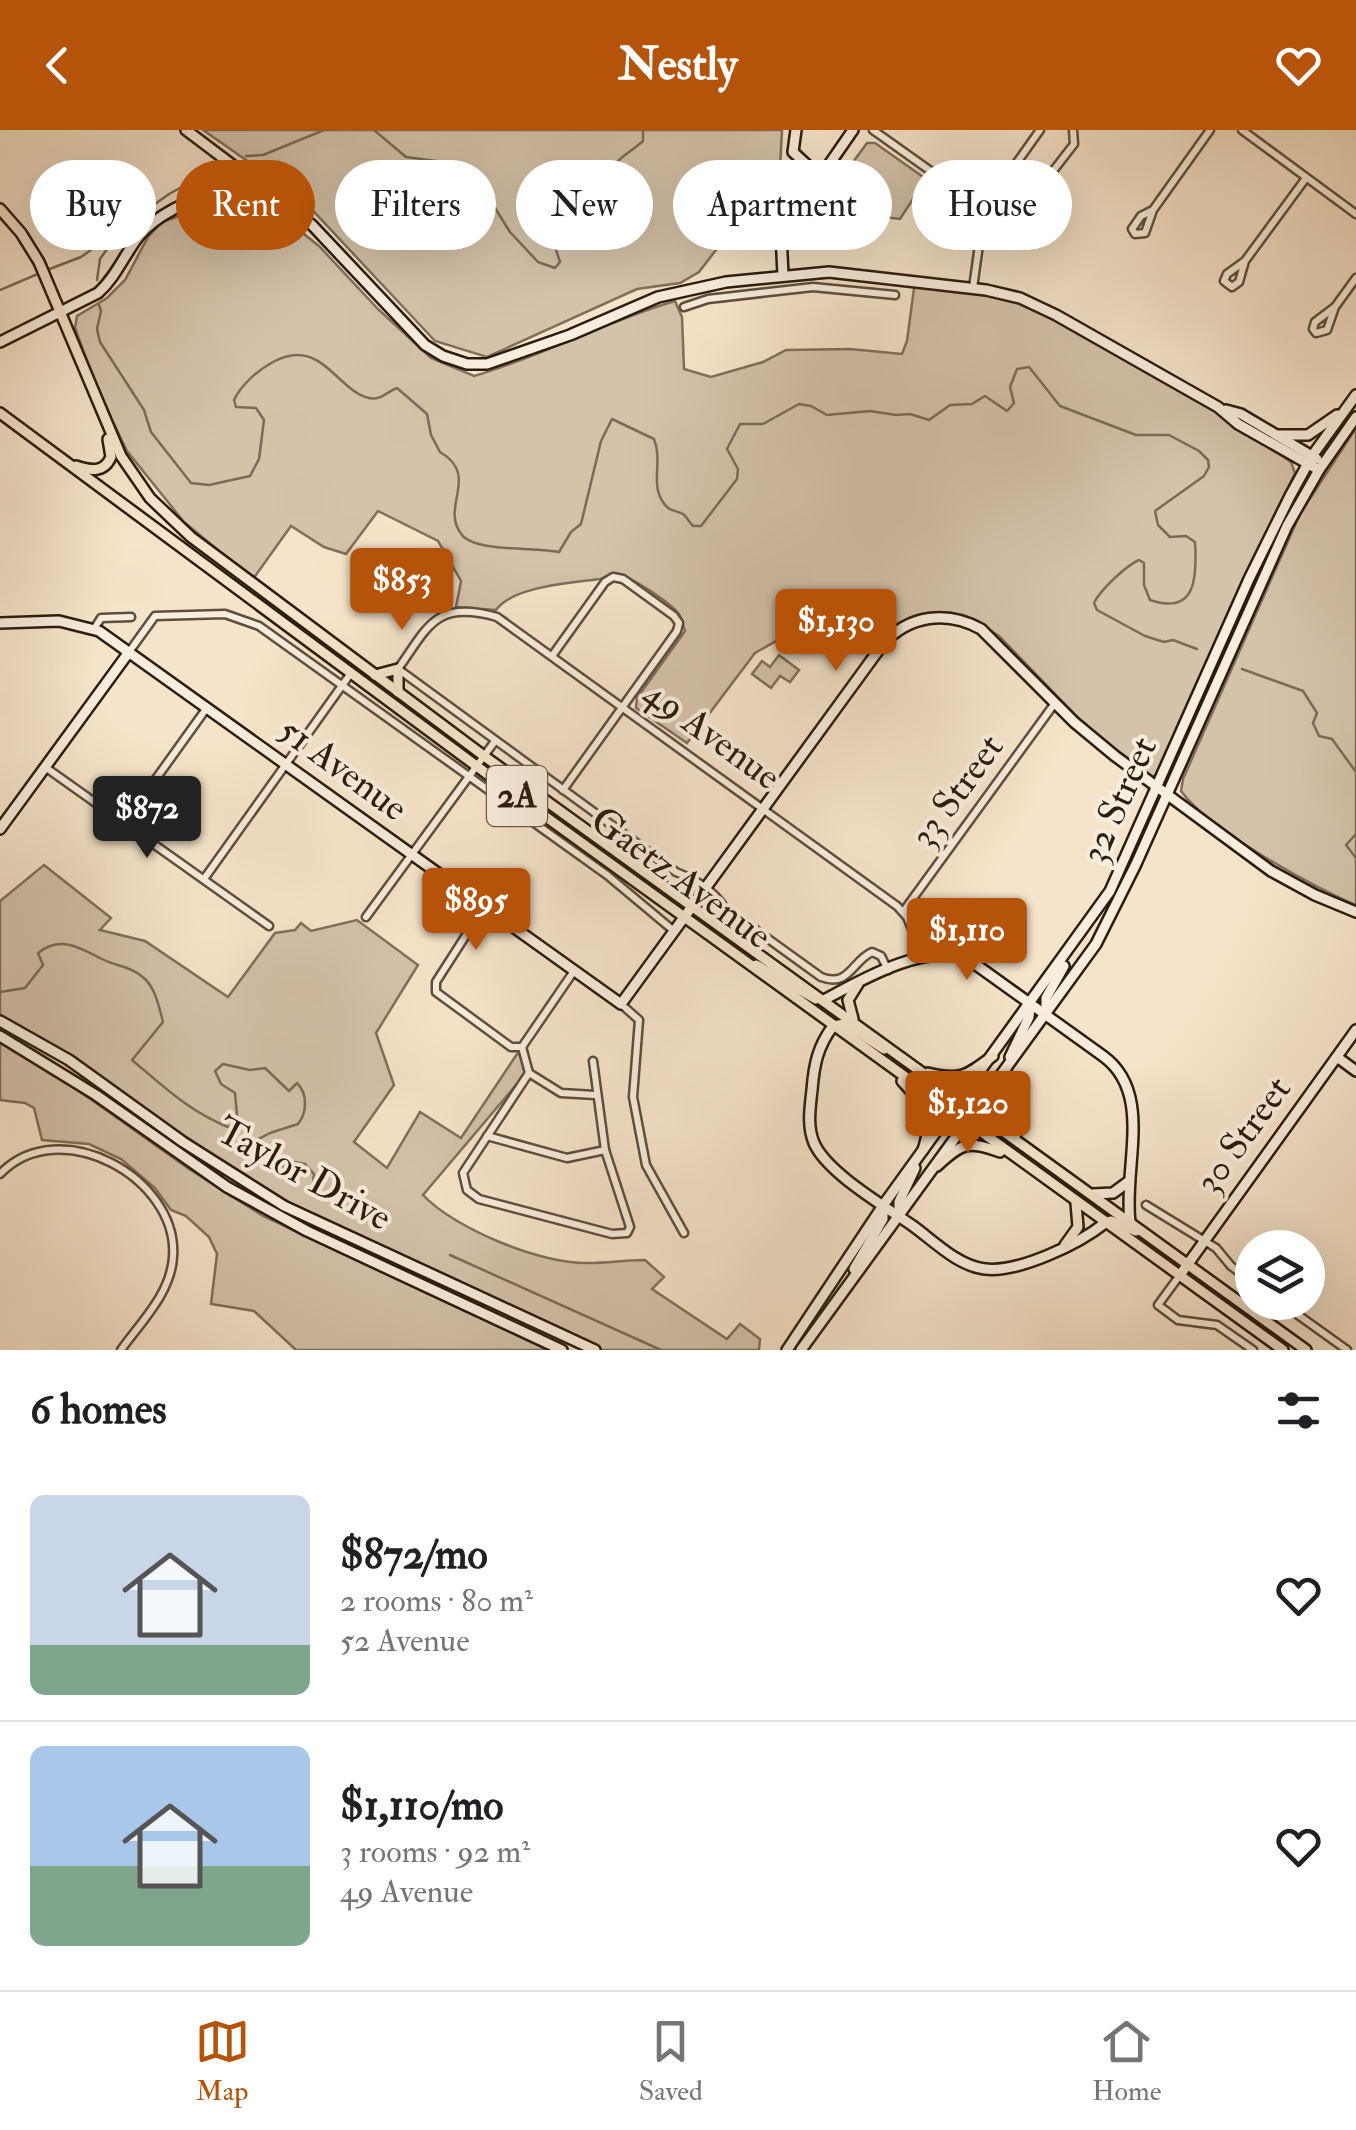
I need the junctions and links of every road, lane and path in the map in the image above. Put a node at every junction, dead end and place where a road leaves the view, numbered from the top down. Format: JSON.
{"nodes":[{"id":1,"x":186,"y":130,"type":"edge"},
{"id":2,"x":796,"y":130,"type":"edge"},
{"id":3,"x":853,"y":130,"type":"edge"},
{"id":4,"x":873,"y":130,"type":"edge"},
{"id":5,"x":1040,"y":130,"type":"edge"},
{"id":6,"x":1073,"y":130,"type":"edge"},
{"id":7,"x":1210,"y":130,"type":"edge"},
{"id":8,"x":1242,"y":130,"type":"edge"},
{"id":9,"x":228,"y":160,"type":"edge"},
{"id":10,"x":801,"y":160,"type":"edge"},
{"id":11,"x":832,"y":160,"type":"edge"},
{"id":12,"x":915,"y":160,"type":"edge"},
{"id":13,"x":1018,"y":160,"type":"edge"},
{"id":14,"x":1062,"y":160,"type":"edge"},
{"id":15,"x":1306,"y":178,"type":"junction"},
{"id":16,"x":0,"y":209,"type":"edge"},
{"id":17,"x":176,"y":209,"type":"edge"},
{"id":18,"x":1152,"y":210,"type":"dead end"},
{"id":19,"x":1356,"y":214,"type":"edge"},
{"id":20,"x":315,"y":229,"type":"edge"},
{"id":21,"x":782,"y":250,"type":"edge"},
{"id":22,"x":978,"y":250,"type":"edge"},
{"id":23,"x":1245,"y":261,"type":"dead end"},
{"id":24,"x":783,"y":275,"type":"junction"},
{"id":25,"x":1356,"y":278,"type":"edge"},
{"id":26,"x":973,"y":288,"type":"junction"},
{"id":27,"x":784,"y":290,"type":"junction"},
{"id":28,"x":895,"y":295,"type":"dead end"},
{"id":29,"x":684,"y":307,"type":"dead end"},
{"id":30,"x":1335,"y":307,"type":"dead end"},
{"id":31,"x":61,"y":314,"type":"junction"},
{"id":32,"x":0,"y":342,"type":"edge"},
{"id":33,"x":1356,"y":395,"type":"edge"},
{"id":34,"x":1348,"y":406,"type":"junction"},
{"id":35,"x":1218,"y":408,"type":"junction"},
{"id":36,"x":0,"y":413,"type":"edge"},
{"id":37,"x":1356,"y":417,"type":"edge"},
{"id":38,"x":105,"y":423,"type":"junction"},
{"id":39,"x":1272,"y":433,"type":"junction"},
{"id":40,"x":1310,"y":460,"type":"junction"},
{"id":41,"x":69,"y":464,"type":"junction"},
{"id":42,"x":1321,"y":466,"type":"junction"},
{"id":43,"x":132,"y":617,"type":"dead end"},
{"id":44,"x":0,"y":623,"type":"edge"},
{"id":45,"x":94,"y":629,"type":"junction"},
{"id":46,"x":128,"y":652,"type":"junction"},
{"id":47,"x":552,"y":656,"type":"junction"},
{"id":48,"x":398,"y":669,"type":"junction"},
{"id":49,"x":351,"y":673,"type":"junction"},
{"id":50,"x":373,"y":674,"type":"junction"},
{"id":51,"x":344,"y":686,"type":"junction"},
{"id":52,"x":398,"y":692,"type":"junction"},
{"id":53,"x":1056,"y":702,"type":"junction"},
{"id":54,"x":622,"y":707,"type":"junction"},
{"id":55,"x":206,"y":709,"type":"junction"},
{"id":56,"x":495,"y":741,"type":"junction"},
{"id":57,"x":484,"y":756,"type":"junction"},
{"id":58,"x":286,"y":765,"type":"junction"},
{"id":59,"x":45,"y":766,"type":"junction"},
{"id":60,"x":476,"y":766,"type":"junction"},
{"id":61,"x":469,"y":776,"type":"junction"},
{"id":62,"x":1158,"y":787,"type":"junction"},
{"id":63,"x":562,"y":790,"type":"junction"},
{"id":64,"x":1168,"y":794,"type":"junction"},
{"id":65,"x":763,"y":809,"type":"junction"},
{"id":66,"x":125,"y":822,"type":"junction"},
{"id":67,"x":0,"y":829,"type":"edge"},
{"id":68,"x":411,"y":855,"type":"junction"},
{"id":69,"x":204,"y":879,"type":"junction"},
{"id":70,"x":706,"y":888,"type":"junction"},
{"id":71,"x":484,"y":907,"type":"junction"},
{"id":72,"x":692,"y":907,"type":"junction"},
{"id":73,"x":903,"y":912,"type":"junction"},
{"id":74,"x":1356,"y":912,"type":"edge"},
{"id":75,"x":366,"y":917,"type":"dead end"},
{"id":76,"x":685,"y":917,"type":"junction"},
{"id":77,"x":269,"y":926,"type":"dead end"},
{"id":78,"x":674,"y":931,"type":"junction"},
{"id":79,"x":1070,"y":950,"type":"junction"},
{"id":80,"x":923,"y":956,"type":"junction"},
{"id":81,"x":745,"y":961,"type":"junction"},
{"id":82,"x":888,"y":970,"type":"junction"},
{"id":83,"x":574,"y":971,"type":"junction"},
{"id":84,"x":858,"y":984,"type":"junction"},
{"id":85,"x":824,"y":1000,"type":"junction"},
{"id":86,"x":621,"y":1004,"type":"junction"},
{"id":87,"x":1031,"y":1004,"type":"junction"},
{"id":88,"x":1046,"y":1015,"type":"junction"},
{"id":89,"x":0,"y":1021,"type":"edge"},
{"id":90,"x":854,"y":1021,"type":"junction"},
{"id":91,"x":833,"y":1026,"type":"junction"},
{"id":92,"x":1356,"y":1030,"type":"edge"},
{"id":93,"x":0,"y":1036,"type":"edge"},
{"id":94,"x":522,"y":1048,"type":"junction"},
{"id":95,"x":896,"y":1052,"type":"junction"},
{"id":96,"x":993,"y":1056,"type":"junction"},
{"id":97,"x":1336,"y":1056,"type":"junction"},
{"id":98,"x":593,"y":1061,"type":"dead end"},
{"id":99,"x":890,"y":1067,"type":"junction"},
{"id":100,"x":1006,"y":1069,"type":"junction"},
{"id":101,"x":1356,"y":1071,"type":"edge"},
{"id":102,"x":924,"y":1072,"type":"junction"},
{"id":103,"x":529,"y":1073,"type":"junction"},
{"id":104,"x":595,"y":1095,"type":"junction"},
{"id":105,"x":961,"y":1099,"type":"junction"},
{"id":106,"x":976,"y":1110,"type":"junction"},
{"id":107,"x":951,"y":1112,"type":"junction"},
{"id":108,"x":967,"y":1124,"type":"junction"},
{"id":109,"x":487,"y":1136,"type":"junction"},
{"id":110,"x":1024,"y":1144,"type":"junction"},
{"id":111,"x":606,"y":1150,"type":"junction"},
{"id":112,"x":923,"y":1150,"type":"junction"},
{"id":113,"x":1012,"y":1156,"type":"junction"},
{"id":114,"x":937,"y":1166,"type":"junction"},
{"id":115,"x":0,"y":1174,"type":"edge"},
{"id":116,"x":1128,"y":1182,"type":"junction"},
{"id":117,"x":1093,"y":1194,"type":"junction"},
{"id":118,"x":1076,"y":1202,"type":"junction"},
{"id":119,"x":884,"y":1204,"type":"junction"},
{"id":120,"x":1146,"y":1205,"type":"dead end"},
{"id":121,"x":899,"y":1216,"type":"junction"},
{"id":122,"x":1130,"y":1222,"type":"junction"},
{"id":123,"x":1105,"y":1223,"type":"junction"},
{"id":124,"x":684,"y":1234,"type":"dead end"},
{"id":125,"x":1148,"y":1236,"type":"junction"},
{"id":126,"x":1204,"y":1240,"type":"junction"},
{"id":127,"x":1065,"y":1246,"type":"junction"},
{"id":128,"x":1187,"y":1265,"type":"junction"},
{"id":129,"x":1235,"y":1267,"type":"edge"},
{"id":130,"x":1180,"y":1275,"type":"junction"},
{"id":131,"x":829,"y":1310,"type":"junction"},
{"id":132,"x":1305,"y":1320,"type":"edge"},
{"id":133,"x":121,"y":1350,"type":"edge"},
{"id":134,"x":562,"y":1350,"type":"edge"},
{"id":135,"x":595,"y":1350,"type":"edge"},
{"id":136,"x":787,"y":1350,"type":"edge"},
{"id":137,"x":801,"y":1350,"type":"edge"},
{"id":138,"x":1253,"y":1350,"type":"edge"},
{"id":139,"x":1283,"y":1350,"type":"edge"},
{"id":140,"x":1306,"y":1350,"type":"edge"},
{"id":141,"x":1347,"y":1350,"type":"edge"}],
"edges":[{"from":1,"to":9,"type":"street"},
{"from":2,"to":10,"type":"street"},
{"from":3,"to":11,"type":"street"},
{"from":4,"to":12,"type":"street"},
{"from":5,"to":13,"type":"street"},
{"from":6,"to":14,"type":"street"},
{"from":7,"to":18,"type":"street"},
{"from":8,"to":15,"type":"street"},
{"from":15,"to":19,"type":"street"},
{"from":15,"to":23,"type":"street"},
{"from":16,"to":31,"type":"main road","number":"2A"},
{"from":17,"to":31,"type":"street"},
{"from":20,"to":24,"type":"street"},
{"from":21,"to":24,"type":"street"},
{"from":22,"to":26,"type":"street"},
{"from":24,"to":26,"type":"street"},
{"from":24,"to":27,"type":"street"},
{"from":25,"to":30,"type":"street"},
{"from":26,"to":35,"type":"street"},
{"from":27,"to":28,"type":"street"},
{"from":27,"to":29,"type":"street"},
{"from":31,"to":32,"type":"street"},
{"from":31,"to":38,"type":"main road","number":"2A"},
{"from":33,"to":34,"type":"street","name":"32 Street"},
{"from":34,"to":39,"type":"street"},
{"from":34,"to":40,"type":"street","name":"32 Street"},
{"from":35,"to":39,"type":"street"},
{"from":35,"to":40,"type":"street"},
{"from":36,"to":41,"type":"main road","name":"Gaetz Avenue","number":"2A"},
{"from":37,"to":42,"type":"street","name":"32 Street"},
{"from":38,"to":41,"type":"main road"},
{"from":38,"to":50,"type":"main road","name":"Gaetz Avenue","number":"2A"},
{"from":39,"to":40,"type":"street"},
{"from":40,"to":42,"type":"street"},
{"from":40,"to":62,"type":"street","name":"32 Street"},
{"from":41,"to":49,"type":"main road","name":"Gaetz Avenue","number":"2A"},
{"from":42,"to":64,"type":"street","name":"32 Street"},
{"from":43,"to":45,"type":"street"},
{"from":44,"to":45,"type":"street"},
{"from":45,"to":46,"type":"street","name":"51 Avenue"},
{"from":46,"to":51,"type":"street"},
{"from":46,"to":55,"type":"street","name":"51 Avenue"},
{"from":46,"to":59,"type":"street"},
{"from":47,"to":48,"type":"street","name":"49 Avenue"},
{"from":47,"to":54,"type":"street","name":"49 Avenue"},
{"from":47,"to":54,"type":"street"},
{"from":48,"to":50,"type":"main road"},
{"from":48,"to":52,"type":"main road"},
{"from":48,"to":56,"type":"street"},
{"from":49,"to":51,"type":"street"},
{"from":49,"to":60,"type":"main road","name":"Gaetz Avenue","number":"2A"},
{"from":50,"to":52,"type":"main road","name":"Gaetz Avenue","number":"2A"},
{"from":51,"to":58,"type":"street"},
{"from":51,"to":61,"type":"street"},
{"from":52,"to":57,"type":"main road","name":"Gaetz Avenue","number":"2A"},
{"from":53,"to":62,"type":"street"},
{"from":53,"to":65,"type":"street"},
{"from":53,"to":73,"type":"street","name":"33 Street"},
{"from":54,"to":63,"type":"street"},
{"from":54,"to":65,"type":"street","name":"49 Avenue"},
{"from":55,"to":58,"type":"street","name":"51 Avenue"},
{"from":55,"to":66,"type":"street"},
{"from":56,"to":57,"type":"street"},
{"from":56,"to":63,"type":"street"},
{"from":57,"to":60,"type":"street"},
{"from":57,"to":72,"type":"main road","name":"Gaetz Avenue","number":"2A"},
{"from":58,"to":68,"type":"street","name":"51 Avenue"},
{"from":58,"to":69,"type":"street"},
{"from":59,"to":66,"type":"street"},
{"from":59,"to":67,"type":"street"},
{"from":60,"to":61,"type":"street"},
{"from":60,"to":76,"type":"main road","name":"Gaetz Avenue","number":"2A"},
{"from":61,"to":68,"type":"street"},
{"from":61,"to":78,"type":"street"},
{"from":62,"to":64,"type":"street"},
{"from":62,"to":79,"type":"street","name":"32 Street"},
{"from":63,"to":70,"type":"street"},
{"from":64,"to":74,"type":"street"},
{"from":64,"to":88,"type":"street","name":"32 Street"},
{"from":65,"to":70,"type":"street"},
{"from":65,"to":73,"type":"street","name":"49 Avenue"},
{"from":66,"to":69,"type":"street"},
{"from":68,"to":71,"type":"street","name":"51 Avenue"},
{"from":68,"to":75,"type":"street"},
{"from":69,"to":77,"type":"street"},
{"from":70,"to":72,"type":"street"},
{"from":70,"to":82,"type":"street"},
{"from":71,"to":83,"type":"street","name":"51 Avenue"},
{"from":71,"to":94,"type":"street"},
{"from":72,"to":76,"type":"street"},
{"from":72,"to":85,"type":"main road","name":"Gaetz Avenue","number":"2A"},
{"from":73,"to":80,"type":"street","name":"49 Avenue"},
{"from":76,"to":78,"type":"street"},
{"from":76,"to":81,"type":"main road","name":"Gaetz Avenue","number":"2A"},
{"from":78,"to":86,"type":"street"},
{"from":79,"to":87,"type":"street","name":"32 Street"},
{"from":79,"to":88,"type":"street"},
{"from":80,"to":82,"type":"street"},
{"from":80,"to":87,"type":"street"},
{"from":81,"to":85,"type":"main road"},
{"from":81,"to":91,"type":"main road","name":"Gaetz Avenue","number":"2A"},
{"from":82,"to":84,"type":"street"},
{"from":83,"to":86,"type":"street","name":"51 Avenue"},
{"from":83,"to":94,"type":"street"},
{"from":84,"to":85,"type":"street"},
{"from":84,"to":90,"type":"main road"},
{"from":85,"to":90,"type":"main road","name":"Gaetz Avenue","number":"2A"},
{"from":86,"to":124,"type":"street"},
{"from":87,"to":88,"type":"street"},
{"from":87,"to":96,"type":"street","name":"32 Street"},
{"from":87,"to":100,"type":"street"},
{"from":88,"to":100,"type":"street","name":"32 Street"},
{"from":88,"to":116,"type":"street"},
{"from":89,"to":135,"type":"street","name":"Taylor Drive"},
{"from":90,"to":95,"type":"main road","name":"Gaetz Avenue","number":"2A"},
{"from":91,"to":95,"type":"main road"},
{"from":91,"to":99,"type":"main road","name":"Gaetz Avenue","number":"2A"},
{"from":91,"to":119,"type":"street"},
{"from":92,"to":97,"type":"street","name":"30 Street"},
{"from":93,"to":134,"type":"street","name":"Taylor Drive"},
{"from":94,"to":103,"type":"street"},
{"from":95,"to":102,"type":"main road","name":"Gaetz Avenue","number":"2A"},
{"from":96,"to":102,"type":"main road"},
{"from":96,"to":105,"type":"street","name":"32 Street"},
{"from":97,"to":101,"type":"street"},
{"from":97,"to":126,"type":"street","name":"30 Street"},
{"from":98,"to":104,"type":"street"},
{"from":99,"to":107,"type":"main road","name":"Gaetz Avenue","number":"2A"},
{"from":99,"to":112,"type":"main road"},
{"from":100,"to":106,"type":"street","name":"32 Street"},
{"from":100,"to":110,"type":"main road"},
{"from":102,"to":105,"type":"main road","name":"Gaetz Avenue","number":"2A"},
{"from":103,"to":104,"type":"street"},
{"from":103,"to":109,"type":"street"},
{"from":104,"to":111,"type":"street"},
{"from":105,"to":106,"type":"main road","name":"Gaetz Avenue","number":"2A"},
{"from":105,"to":107,"type":"street","name":"32 Street"},
{"from":106,"to":108,"type":"street","name":"32 Street"},
{"from":106,"to":110,"type":"main road","name":"Gaetz Avenue","number":"2A"},
{"from":107,"to":108,"type":"main road","name":"Gaetz Avenue","number":"2A"},
{"from":107,"to":112,"type":"street","name":"32 Street"},
{"from":108,"to":113,"type":"main road","name":"Gaetz Avenue","number":"2A"},
{"from":108,"to":114,"type":"street","name":"32 Street"},
{"from":109,"to":111,"type":"street"},
{"from":109,"to":111,"type":"street"},
{"from":110,"to":117,"type":"main road","name":"Gaetz Avenue","number":"2A"},
{"from":112,"to":119,"type":"street","name":"32 Street"},
{"from":112,"to":121,"type":"street"},
{"from":113,"to":114,"type":"main road"},
{"from":113,"to":118,"type":"main road","name":"Gaetz Avenue","number":"2A"},
{"from":114,"to":121,"type":"street","name":"32 Street"},
{"from":115,"to":133,"type":"street"},
{"from":116,"to":117,"type":"street"},
{"from":116,"to":122,"type":"street"},
{"from":117,"to":122,"type":"main road","name":"Gaetz Avenue","number":"2A"},
{"from":118,"to":123,"type":"main road","name":"Gaetz Avenue","number":"2A"},
{"from":118,"to":127,"type":"main road"},
{"from":119,"to":121,"type":"street"},
{"from":119,"to":131,"type":"street"},
{"from":119,"to":136,"type":"street","name":"32 Street"},
{"from":120,"to":126,"type":"street"},
{"from":121,"to":127,"type":"street"},
{"from":121,"to":131,"type":"street","name":"32 Street"},
{"from":122,"to":125,"type":"main road","name":"Gaetz Avenue","number":"2A"},
{"from":123,"to":125,"type":"main road"},
{"from":123,"to":127,"type":"street"},
{"from":123,"to":130,"type":"main road","name":"Gaetz Avenue","number":"2A"},
{"from":125,"to":128,"type":"main road","name":"Gaetz Avenue","number":"2A"},
{"from":126,"to":128,"type":"street","name":"30 Street"},
{"from":126,"to":129,"type":"street"},
{"from":128,"to":130,"type":"street","name":"30 Street"},
{"from":128,"to":140,"type":"main road","name":"Gaetz Avenue","number":"2A"},
{"from":130,"to":138,"type":"street"},
{"from":130,"to":139,"type":"main road","name":"Gaetz Avenue","number":"2A"},
{"from":131,"to":137,"type":"street","name":"32 Street"},
{"from":132,"to":141,"type":"street"}]}
